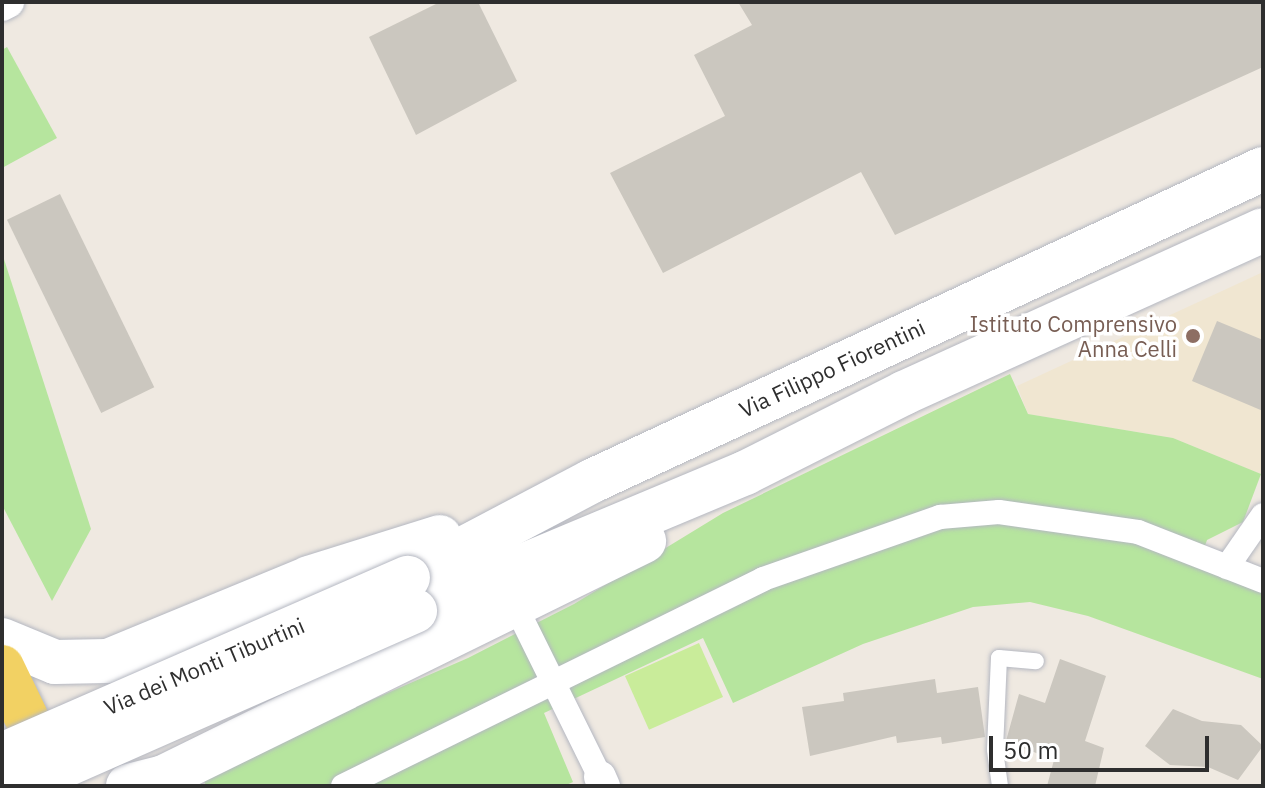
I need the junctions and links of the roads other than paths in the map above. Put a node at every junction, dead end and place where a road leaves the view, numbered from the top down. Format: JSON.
{"nodes":[{"id":1,"x":8,"y":2,"type":"edge"},
{"id":2,"x":2,"y":5,"type":"edge"},
{"id":3,"x":1263,"y":169,"type":"edge"},
{"id":4,"x":1263,"y":230,"type":"edge"},
{"id":5,"x":745,"y":473,"type":"junction"},
{"id":6,"x":592,"y":481,"type":"junction"},
{"id":7,"x":1263,"y":515,"type":"edge"},
{"id":8,"x":1227,"y":567,"type":"junction"},
{"id":9,"x":1263,"y":581,"type":"edge"},
{"id":10,"x":411,"y":594,"type":"junction"},
{"id":11,"x":516,"y":607,"type":"junction"},
{"id":12,"x":2,"y":640,"type":"edge"},
{"id":13,"x":1036,"y":661,"type":"dead end"},
{"id":14,"x":2,"y":667,"type":"edge"},
{"id":15,"x":554,"y":681,"type":"junction"},
{"id":16,"x":2,"y":755,"type":"edge"},
{"id":17,"x":2,"y":769,"type":"edge"},
{"id":18,"x":178,"y":776,"type":"edge"},
{"id":19,"x":602,"y":781,"type":"edge"},
{"id":20,"x":18,"y":786,"type":"edge"},
{"id":21,"x":41,"y":786,"type":"edge"},
{"id":22,"x":59,"y":786,"type":"edge"},
{"id":23,"x":128,"y":786,"type":"edge"},
{"id":24,"x":343,"y":786,"type":"edge"},
{"id":25,"x":1000,"y":786,"type":"edge"}],
"edges":[{"from":1,"to":2,"type":"street"},
{"from":3,"to":6,"type":"main road","name":"Via Filippo Fiorentini"},
{"from":4,"to":5,"type":"main road"},
{"from":5,"to":10,"type":"main road"},
{"from":5,"to":11,"type":"main road"},
{"from":6,"to":10,"type":"main road","name":"Via Filippo Fiorentini"},
{"from":6,"to":12,"type":"main road"},
{"from":7,"to":8,"type":"street"},
{"from":8,"to":9,"type":"street"},
{"from":8,"to":15,"type":"street"},
{"from":10,"to":16,"type":"main road","name":"Via dei Monti Tiburtini","bridge":true},
{"from":10,"to":20,"type":"main road","name":"Via dei Monti Tiburtini","bridge":true},
{"from":11,"to":15,"type":"street"},
{"from":11,"to":18,"type":"main road"},
{"from":13,"to":25,"type":"lane"},
{"from":14,"to":22,"type":"main road"},
{"from":15,"to":19,"type":"street"},
{"from":15,"to":24,"type":"street"},
{"from":17,"to":21,"type":"main road"},
{"from":18,"to":23,"type":"main road"}]}
